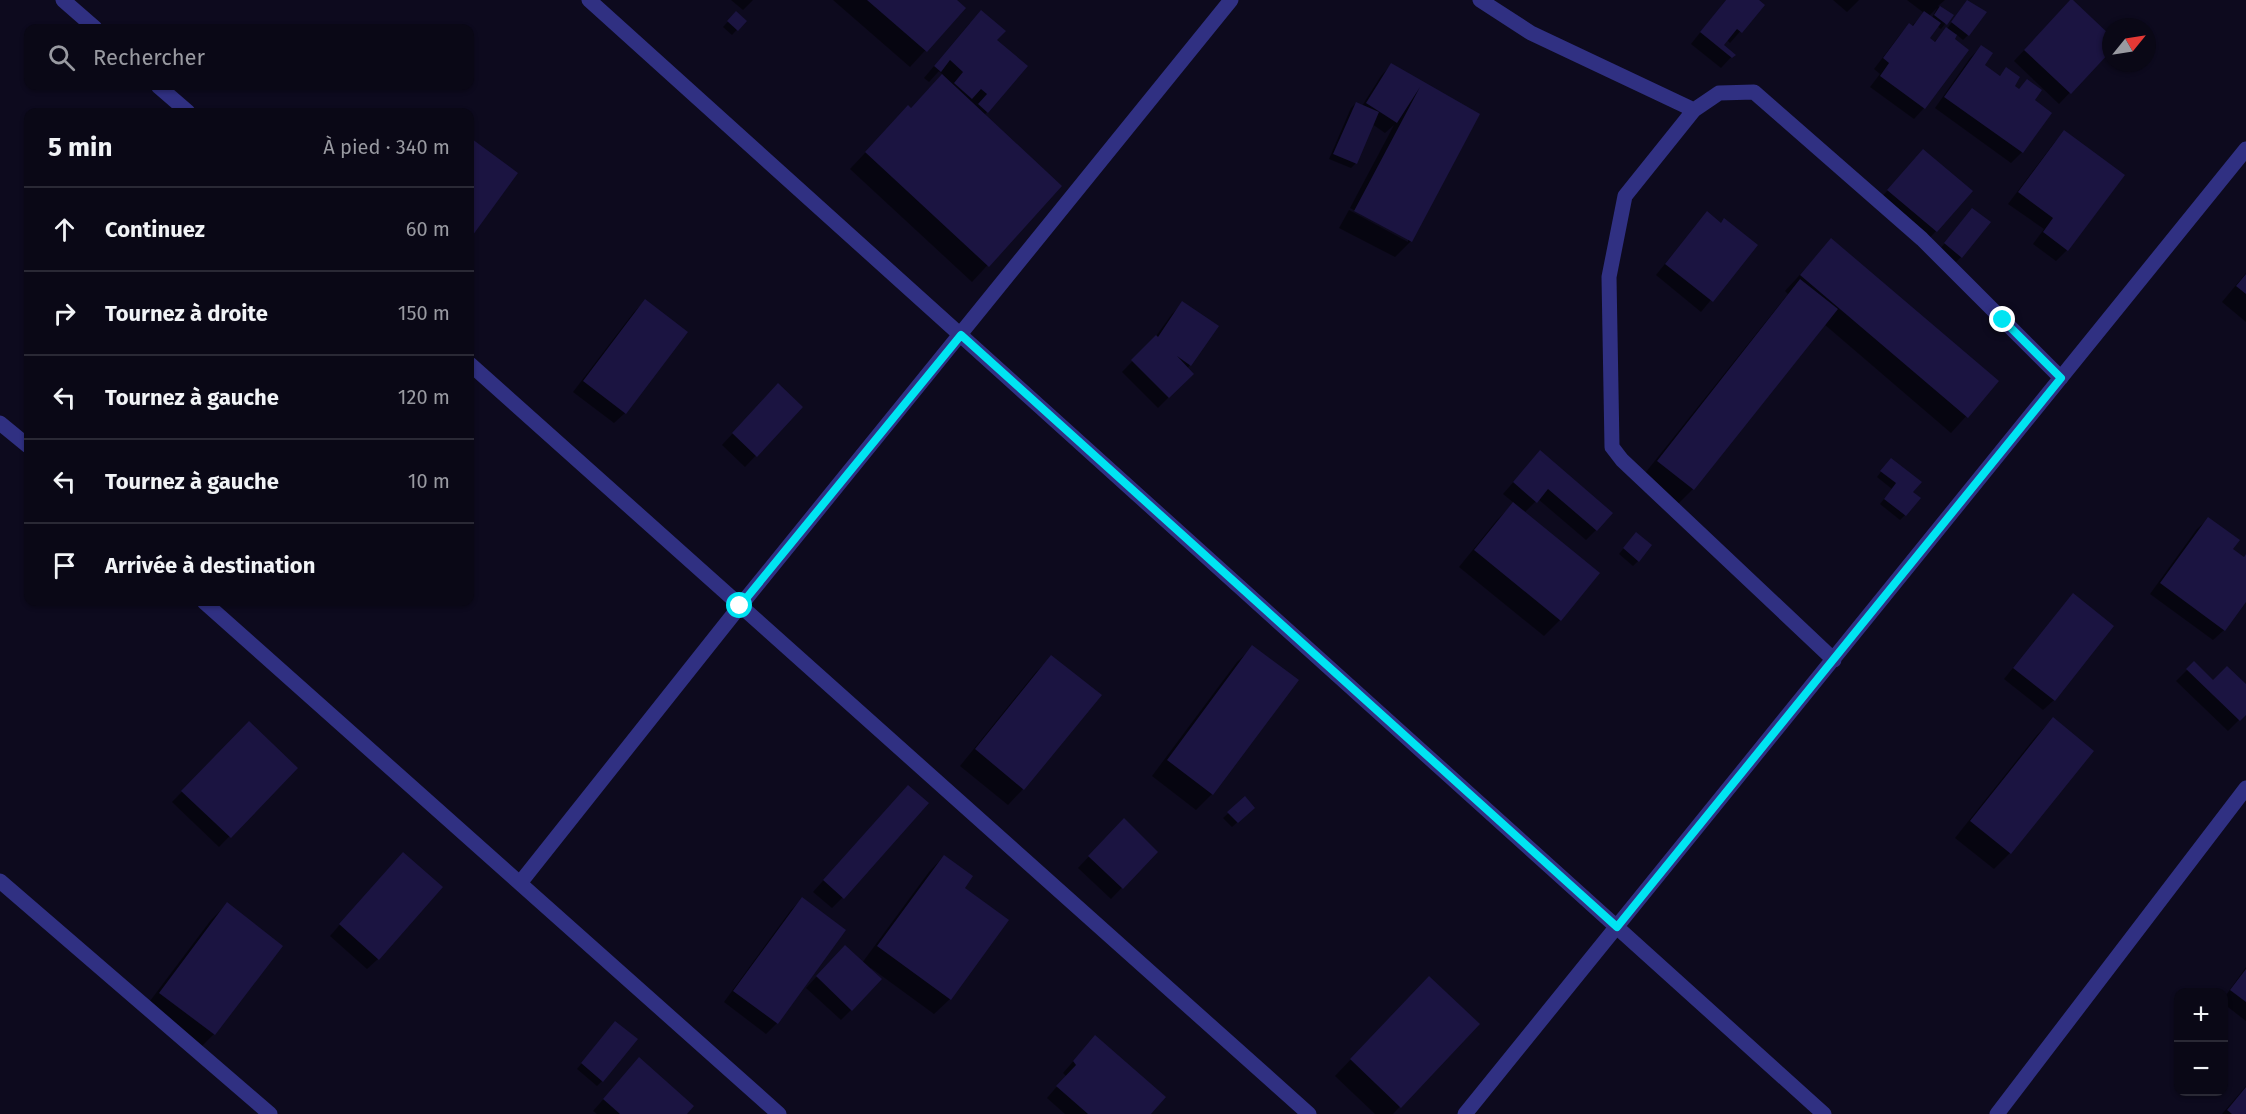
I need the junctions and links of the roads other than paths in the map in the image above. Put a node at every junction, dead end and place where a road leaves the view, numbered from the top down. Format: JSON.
{"nodes":[{"id":1,"x":63,"y":0,"type":"edge"},
{"id":2,"x":589,"y":0,"type":"edge"},
{"id":3,"x":1231,"y":0,"type":"edge"},
{"id":4,"x":1480,"y":0,"type":"edge"},
{"id":5,"x":90,"y":24,"type":"edge"},
{"id":6,"x":163,"y":90,"type":"edge"},
{"id":7,"x":183,"y":108,"type":"edge"},
{"id":8,"x":1694,"y":110,"type":"junction"},
{"id":9,"x":2246,"y":149,"type":"edge"},
{"id":10,"x":961,"y":335,"type":"junction"},
{"id":11,"x":474,"y":368,"type":"edge"},
{"id":12,"x":2061,"y":378,"type":"junction"},
{"id":13,"x":0,"y":423,"type":"edge"},
{"id":14,"x":24,"y":443,"type":"edge"},
{"id":15,"x":208,"y":606,"type":"edge"},
{"id":16,"x":740,"y":606,"type":"junction"},
{"id":17,"x":1834,"y":660,"type":"junction"},
{"id":18,"x":2246,"y":788,"type":"edge"},
{"id":19,"x":0,"y":881,"type":"edge"},
{"id":20,"x":520,"y":883,"type":"junction"},
{"id":21,"x":1617,"y":927,"type":"junction"},
{"id":22,"x":270,"y":1114,"type":"edge"},
{"id":23,"x":779,"y":1114,"type":"edge"},
{"id":24,"x":1309,"y":1114,"type":"edge"},
{"id":25,"x":1465,"y":1114,"type":"edge"},
{"id":26,"x":1824,"y":1114,"type":"edge"},
{"id":27,"x":1997,"y":1114,"type":"edge"}],
"edges":[{"from":1,"to":5,"type":"street"},
{"from":2,"to":10,"type":"street"},
{"from":3,"to":10,"type":"street"},
{"from":4,"to":8,"type":"street"},
{"from":6,"to":7,"type":"street"},
{"from":8,"to":12,"type":"street"},
{"from":8,"to":17,"type":"street"},
{"from":9,"to":12,"type":"street"},
{"from":10,"to":16,"type":"street"},
{"from":10,"to":21,"type":"street"},
{"from":11,"to":16,"type":"street"},
{"from":12,"to":17,"type":"street"},
{"from":13,"to":14,"type":"street"},
{"from":15,"to":20,"type":"street"},
{"from":16,"to":20,"type":"street"},
{"from":16,"to":24,"type":"street"},
{"from":17,"to":21,"type":"street"},
{"from":18,"to":27,"type":"street"},
{"from":19,"to":22,"type":"street"},
{"from":20,"to":23,"type":"street"},
{"from":21,"to":25,"type":"street"},
{"from":21,"to":26,"type":"street"}]}
